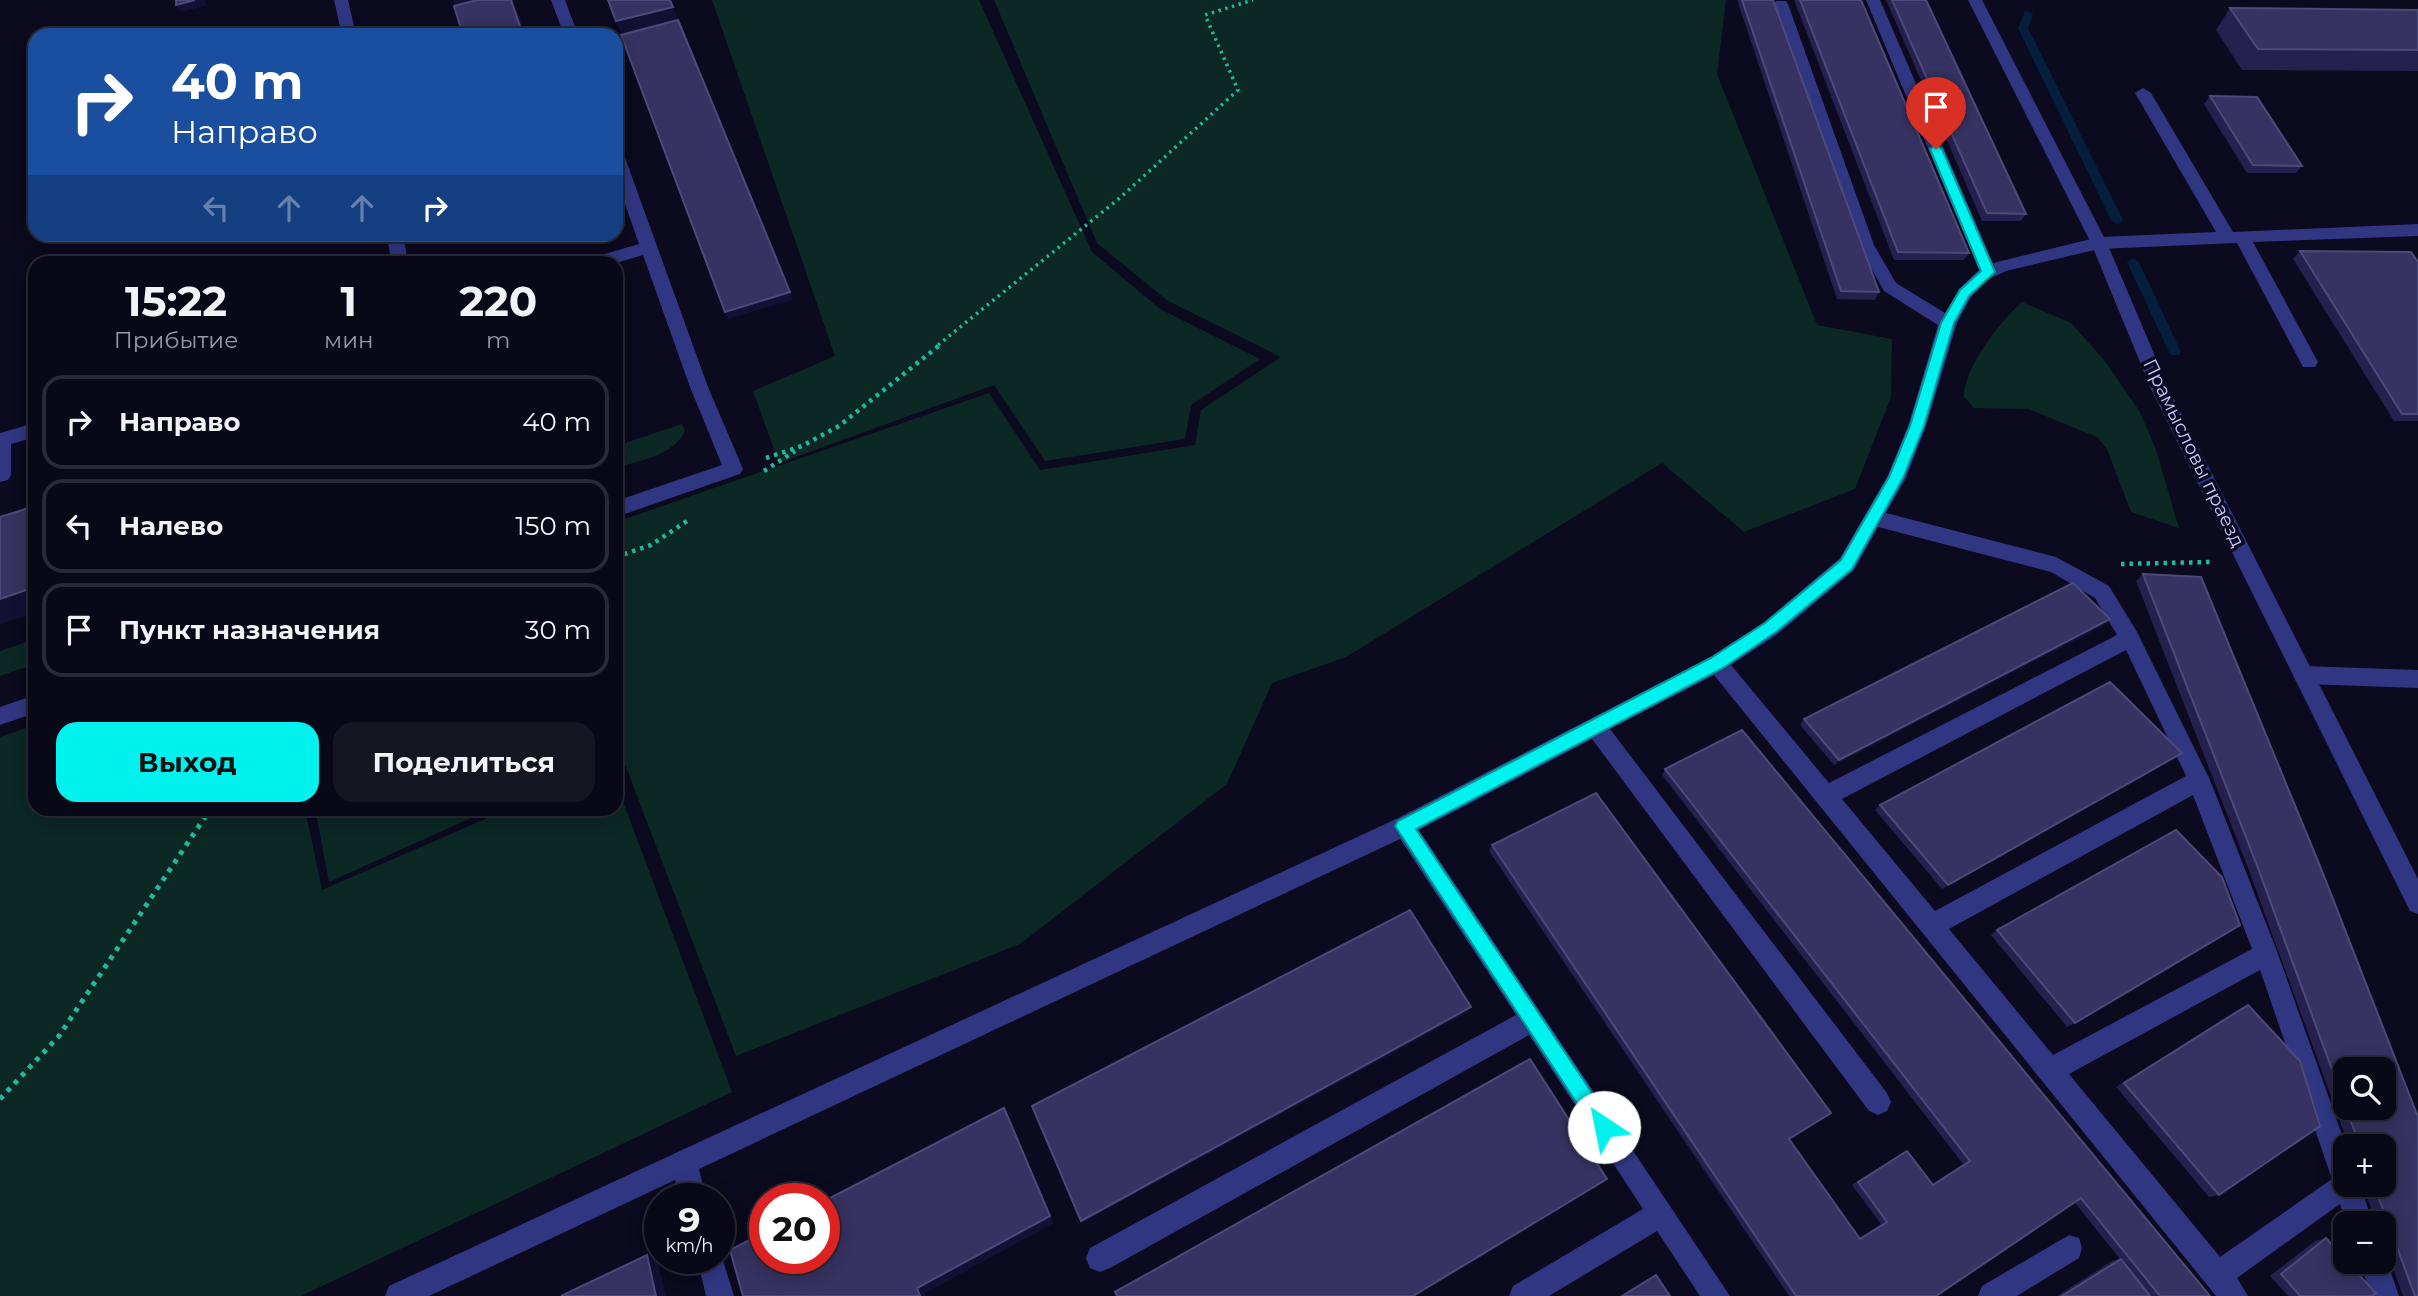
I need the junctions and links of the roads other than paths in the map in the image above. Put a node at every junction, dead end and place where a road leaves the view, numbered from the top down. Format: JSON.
{"nodes":[{"id":1,"x":341,"y":0,"type":"edge"},
{"id":2,"x":558,"y":0,"type":"edge"},
{"id":3,"x":1873,"y":0,"type":"edge"},
{"id":4,"x":1975,"y":0,"type":"edge"},
{"id":5,"x":1781,"y":4,"type":"dead end"},
{"id":6,"x":347,"y":28,"type":"edge"},
{"id":7,"x":568,"y":28,"type":"edge"},
{"id":8,"x":2143,"y":93,"type":"dead end"},
{"id":9,"x":623,"y":174,"type":"edge"},
{"id":10,"x":2418,"y":230,"type":"edge"},
{"id":11,"x":2235,"y":237,"type":"junction"},
{"id":12,"x":2099,"y":243,"type":"junction"},
{"id":13,"x":650,"y":247,"type":"junction"},
{"id":14,"x":618,"y":256,"type":"edge"},
{"id":15,"x":1988,"y":272,"type":"junction"},
{"id":16,"x":1948,"y":323,"type":"junction"},
{"id":17,"x":2309,"y":362,"type":"dead end"},
{"id":18,"x":28,"y":432,"type":"edge"},
{"id":19,"x":1,"y":475,"type":"edge"},
{"id":20,"x":623,"y":507,"type":"edge"},
{"id":21,"x":1874,"y":518,"type":"junction"},
{"id":22,"x":2130,"y":638,"type":"junction"},
{"id":23,"x":1717,"y":663,"type":"junction"},
{"id":24,"x":2304,"y":675,"type":"junction"},
{"id":25,"x":2418,"y":679,"type":"edge"},
{"id":26,"x":28,"y":706,"type":"edge"},
{"id":27,"x":0,"y":716,"type":"edge"},
{"id":28,"x":1595,"y":728,"type":"junction"},
{"id":29,"x":2199,"y":780,"type":"junction"},
{"id":30,"x":1825,"y":796,"type":"junction"},
{"id":31,"x":1404,"y":826,"type":"junction"},
{"id":32,"x":2418,"y":903,"type":"edge"},
{"id":33,"x":1931,"y":926,"type":"junction"},
{"id":34,"x":2266,"y":954,"type":"junction"},
{"id":35,"x":1532,"y":1020,"type":"junction"},
{"id":36,"x":2050,"y":1071,"type":"junction"},
{"id":37,"x":1878,"y":1102,"type":"dead end"},
{"id":38,"x":2333,"y":1145,"type":"edge"},
{"id":39,"x":684,"y":1163,"type":"junction"},
{"id":40,"x":689,"y":1183,"type":"edge"},
{"id":41,"x":2333,"y":1196,"type":"edge"},
{"id":42,"x":1661,"y":1213,"type":"junction"},
{"id":43,"x":2069,"y":1248,"type":"dead end"},
{"id":44,"x":1100,"y":1258,"type":"dead end"},
{"id":45,"x":714,"y":1274,"type":"edge"},
{"id":46,"x":2378,"y":1274,"type":"edge"},
{"id":47,"x":2225,"y":1286,"type":"edge"},
{"id":48,"x":400,"y":1296,"type":"edge"},
{"id":49,"x":720,"y":1296,"type":"edge"},
{"id":50,"x":1523,"y":1296,"type":"edge"},
{"id":51,"x":1716,"y":1296,"type":"edge"},
{"id":52,"x":1992,"y":1296,"type":"edge"},
{"id":53,"x":2385,"y":1296,"type":"edge"}],
"edges":[{"from":1,"to":6,"type":"street"},
{"from":2,"to":7,"type":"street"},
{"from":3,"to":15,"type":"street"},
{"from":4,"to":12,"type":"street","name":"Прамысловы праезд"},
{"from":5,"to":16,"type":"street"},
{"from":8,"to":11,"type":"street"},
{"from":9,"to":13,"type":"street"},
{"from":10,"to":11,"type":"street"},
{"from":11,"to":12,"type":"street"},
{"from":11,"to":17,"type":"street"},
{"from":12,"to":15,"type":"street"},
{"from":12,"to":24,"type":"street","name":"Прамысловы праезд"},
{"from":13,"to":14,"type":"street"},
{"from":13,"to":20,"type":"street"},
{"from":15,"to":16,"type":"street"},
{"from":16,"to":21,"type":"street"},
{"from":18,"to":19,"type":"street"},
{"from":21,"to":22,"type":"street"},
{"from":21,"to":23,"type":"street"},
{"from":22,"to":29,"type":"street"},
{"from":22,"to":30,"type":"street"},
{"from":23,"to":28,"type":"street"},
{"from":23,"to":30,"type":"street"},
{"from":24,"to":25,"type":"street"},
{"from":24,"to":32,"type":"street","name":"Прамысловы праезд"},
{"from":26,"to":27,"type":"street"},
{"from":28,"to":31,"type":"street"},
{"from":28,"to":37,"type":"street"},
{"from":29,"to":33,"type":"street"},
{"from":29,"to":34,"type":"street"},
{"from":30,"to":33,"type":"street"},
{"from":31,"to":35,"type":"street"},
{"from":31,"to":39,"type":"street"},
{"from":33,"to":36,"type":"street"},
{"from":34,"to":36,"type":"street"},
{"from":34,"to":38,"type":"street"},
{"from":35,"to":42,"type":"street"},
{"from":35,"to":44,"type":"street"},
{"from":36,"to":47,"type":"street"},
{"from":39,"to":40,"type":"street"},
{"from":39,"to":48,"type":"street"},
{"from":41,"to":47,"type":"street"},
{"from":42,"to":50,"type":"street"},
{"from":42,"to":51,"type":"street"},
{"from":43,"to":52,"type":"street"},
{"from":45,"to":49,"type":"street"},
{"from":46,"to":53,"type":"street"}]}
